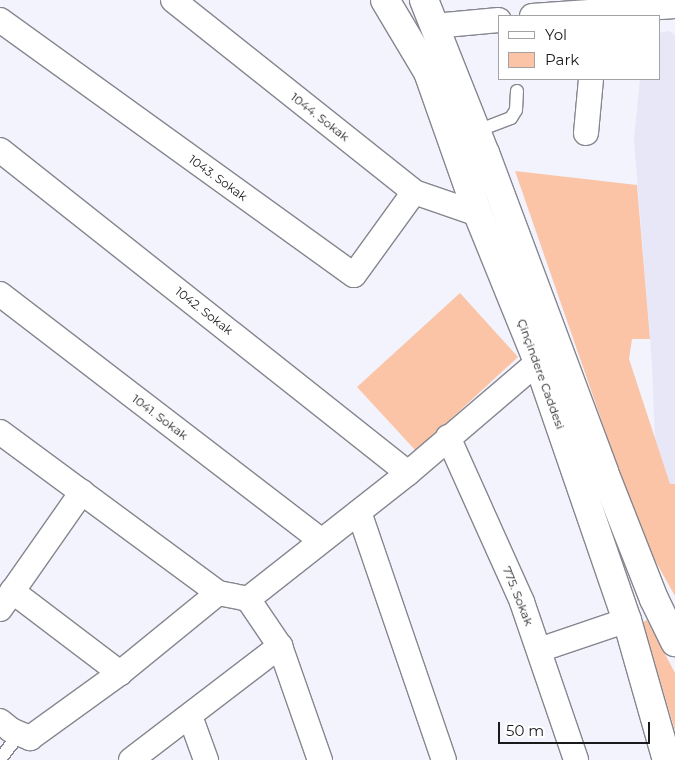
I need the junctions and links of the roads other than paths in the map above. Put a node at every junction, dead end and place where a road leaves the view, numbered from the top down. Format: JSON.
{"nodes":[{"id":1,"x":7,"y":0,"type":"edge"},
{"id":2,"x":173,"y":0,"type":"edge"},
{"id":3,"x":385,"y":0,"type":"edge"},
{"id":4,"x":424,"y":0,"type":"edge"},
{"id":5,"x":0,"y":9,"type":"edge"},
{"id":6,"x":597,"y":9,"type":"edge"},
{"id":7,"x":669,"y":9,"type":"edge"},
{"id":8,"x":541,"y":15,"type":"edge"},
{"id":9,"x":0,"y":20,"type":"edge"},
{"id":10,"x":498,"y":20,"type":"edge"},
{"id":11,"x":434,"y":26,"type":"junction"},
{"id":12,"x":590,"y":80,"type":"edge"},
{"id":13,"x":517,"y":91,"type":"dead end"},
{"id":14,"x":477,"y":131,"type":"junction"},
{"id":15,"x":586,"y":133,"type":"dead end"},
{"id":16,"x":0,"y":150,"type":"edge"},
{"id":17,"x":414,"y":192,"type":"junction"},
{"id":18,"x":478,"y":214,"type":"junction"},
{"id":19,"x":0,"y":294,"type":"edge"},
{"id":20,"x":538,"y":362,"type":"junction"},
{"id":21,"x":0,"y":432,"type":"edge"},
{"id":22,"x":448,"y":437,"type":"junction"},
{"id":23,"x":408,"y":473,"type":"junction"},
{"id":24,"x":82,"y":492,"type":"junction"},
{"id":25,"x":359,"y":512,"type":"junction"},
{"id":26,"x":321,"y":540,"type":"junction"},
{"id":27,"x":218,"y":593,"type":"junction"},
{"id":28,"x":248,"y":599,"type":"junction"},
{"id":29,"x":6,"y":600,"type":"edge"},
{"id":30,"x":627,"y":620,"type":"junction"},
{"id":31,"x":675,"y":642,"type":"edge"},
{"id":32,"x":280,"y":646,"type":"junction"},
{"id":33,"x":539,"y":650,"type":"junction"},
{"id":34,"x":120,"y":673,"type":"junction"},
{"id":35,"x":190,"y":716,"type":"junction"},
{"id":36,"x":0,"y":721,"type":"edge"},
{"id":37,"x":20,"y":733,"type":"junction"},
{"id":38,"x":0,"y":759,"type":"edge"},
{"id":39,"x":131,"y":760,"type":"edge"},
{"id":40,"x":206,"y":760,"type":"edge"},
{"id":41,"x":320,"y":760,"type":"edge"},
{"id":42,"x":444,"y":760,"type":"edge"},
{"id":43,"x":576,"y":760,"type":"edge"},
{"id":44,"x":667,"y":760,"type":"edge"}],
"edges":[{"from":1,"to":5,"type":"street"},
{"from":2,"to":17,"type":"street","name":"1044. Sokak"},
{"from":3,"to":18,"type":"main road","name":"Çinçindere Caddesi"},
{"from":4,"to":11,"type":"main road","name":"Çinçindere Caddesi"},
{"from":6,"to":7,"type":"street"},
{"from":6,"to":8,"type":"street"},
{"from":9,"to":17,"type":"street","name":"1043. Sokak"},
{"from":10,"to":11,"type":"street"},
{"from":11,"to":14,"type":"main road","name":"Çinçindere Caddesi"},
{"from":12,"to":15,"type":"street"},
{"from":13,"to":14,"type":"lane"},
{"from":14,"to":31,"type":"main road","name":"Çinçindere Caddesi"},
{"from":16,"to":23,"type":"street","name":"1042. Sokak"},
{"from":17,"to":18,"type":"street","name":"1044. Sokak"},
{"from":18,"to":20,"type":"main road","name":"Çinçindere Caddesi"},
{"from":19,"to":26,"type":"street","name":"1041. Sokak"},
{"from":20,"to":22,"type":"street"},
{"from":20,"to":30,"type":"main road","name":"Çinçindere Caddesi"},
{"from":21,"to":24,"type":"street"},
{"from":22,"to":23,"type":"street"},
{"from":22,"to":33,"type":"street","name":"775. Sokak"},
{"from":23,"to":25,"type":"street"},
{"from":24,"to":27,"type":"street"},
{"from":24,"to":29,"type":"street"},
{"from":25,"to":26,"type":"street"},
{"from":25,"to":42,"type":"street"},
{"from":26,"to":28,"type":"street"},
{"from":27,"to":28,"type":"street"},
{"from":27,"to":34,"type":"street"},
{"from":28,"to":32,"type":"street"},
{"from":29,"to":34,"type":"street"},
{"from":30,"to":33,"type":"street"},
{"from":30,"to":44,"type":"main road","name":"Çinçindere Caddesi"},
{"from":32,"to":35,"type":"street"},
{"from":32,"to":41,"type":"street"},
{"from":33,"to":43,"type":"street","name":"775. Sokak"},
{"from":34,"to":37,"type":"street"},
{"from":35,"to":39,"type":"street"},
{"from":35,"to":40,"type":"street"},
{"from":36,"to":37,"type":"street"},
{"from":37,"to":38,"type":"lane"}]}
